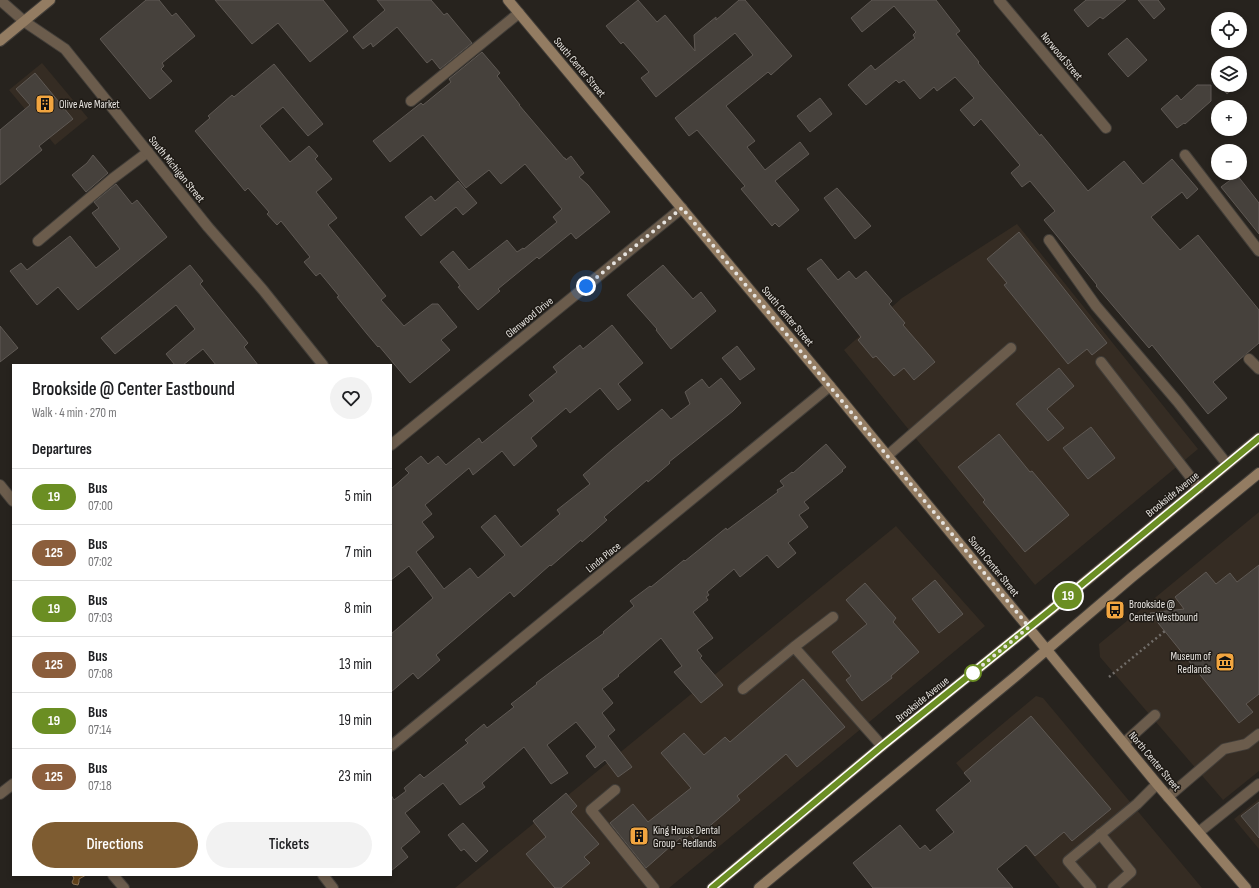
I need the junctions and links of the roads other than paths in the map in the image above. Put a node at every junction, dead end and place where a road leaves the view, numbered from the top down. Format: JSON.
{"nodes":[{"id":1,"x":0,"y":0,"type":"edge"},
{"id":2,"x":50,"y":0,"type":"edge"},
{"id":3,"x":508,"y":0,"type":"edge"},
{"id":4,"x":999,"y":0,"type":"edge"},
{"id":5,"x":519,"y":13,"type":"junction"},
{"id":6,"x":25,"y":22,"type":"junction"},
{"id":7,"x":0,"y":41,"type":"edge"},
{"id":8,"x":411,"y":101,"type":"dead end"},
{"id":9,"x":1106,"y":128,"type":"dead end"},
{"id":10,"x":148,"y":152,"type":"junction"},
{"id":11,"x":1185,"y":155,"type":"dead end"},
{"id":12,"x":682,"y":208,"type":"junction"},
{"id":13,"x":1049,"y":240,"type":"dead end"},
{"id":14,"x":38,"y":241,"type":"dead end"},
{"id":15,"x":1259,"y":251,"type":"edge"},
{"id":16,"x":1010,"y":348,"type":"dead end"},
{"id":17,"x":1249,"y":359,"type":"dead end"},
{"id":18,"x":1101,"y":362,"type":"dead end"},
{"id":19,"x":322,"y":364,"type":"edge"},
{"id":20,"x":1259,"y":369,"type":"edge"},
{"id":21,"x":830,"y":386,"type":"junction"},
{"id":22,"x":1259,"y":438,"type":"edge"},
{"id":23,"x":392,"y":444,"type":"edge"},
{"id":24,"x":887,"y":456,"type":"junction"},
{"id":25,"x":1227,"y":464,"type":"junction"},
{"id":26,"x":1259,"y":473,"type":"edge"},
{"id":27,"x":0,"y":485,"type":"edge"},
{"id":28,"x":1198,"y":488,"type":"junction"},
{"id":29,"x":12,"y":500,"type":"edge"},
{"id":30,"x":833,"y":617,"type":"dead end"},
{"id":31,"x":1029,"y":627,"type":"junction"},
{"id":32,"x":794,"y":647,"type":"junction"},
{"id":33,"x":1047,"y":649,"type":"junction"},
{"id":34,"x":743,"y":689,"type":"dead end"},
{"id":35,"x":1155,"y":715,"type":"dead end"},
{"id":36,"x":1259,"y":734,"type":"edge"},
{"id":37,"x":1124,"y":743,"type":"junction"},
{"id":38,"x":392,"y":745,"type":"edge"},
{"id":39,"x":882,"y":746,"type":"junction"},
{"id":40,"x":1157,"y":784,"type":"junction"},
{"id":41,"x":1259,"y":784,"type":"edge"},
{"id":42,"x":12,"y":785,"type":"edge"},
{"id":43,"x":615,"y":790,"type":"dead end"},
{"id":44,"x":0,"y":794,"type":"edge"},
{"id":45,"x":1168,"y":797,"type":"junction"},
{"id":46,"x":1199,"y":832,"type":"junction"},
{"id":47,"x":1100,"y":834,"type":"junction"},
{"id":48,"x":114,"y":876,"type":"edge"},
{"id":49,"x":324,"y":876,"type":"edge"},
{"id":50,"x":124,"y":888,"type":"edge"},
{"id":51,"x":333,"y":888,"type":"edge"},
{"id":52,"x":654,"y":888,"type":"edge"},
{"id":53,"x":712,"y":888,"type":"edge"},
{"id":54,"x":759,"y":888,"type":"edge"},
{"id":55,"x":1091,"y":888,"type":"edge"},
{"id":56,"x":1113,"y":888,"type":"edge"},
{"id":57,"x":1246,"y":888,"type":"edge"}],
"edges":[{"from":1,"to":6,"type":"street","name":"South Michigan Street"},
{"from":2,"to":6,"type":"main road"},
{"from":3,"to":5,"type":"main road","name":"South Center Street"},
{"from":4,"to":9,"type":"street","name":"Norwood Street"},
{"from":5,"to":8,"type":"street"},
{"from":5,"to":12,"type":"main road","name":"South Center Street"},
{"from":6,"to":7,"type":"main road"},
{"from":6,"to":10,"type":"street","name":"South Michigan Street"},
{"from":10,"to":14,"type":"street"},
{"from":10,"to":19,"type":"street","name":"South Michigan Street"},
{"from":11,"to":15,"type":"street"},
{"from":12,"to":21,"type":"main road","name":"South Center Street"},
{"from":12,"to":23,"type":"street","name":"Glenwood Drive"},
{"from":13,"to":25,"type":"street"},
{"from":16,"to":24,"type":"street"},
{"from":17,"to":20,"type":"street"},
{"from":18,"to":28,"type":"street"},
{"from":21,"to":24,"type":"main road","name":"South Center Street"},
{"from":21,"to":38,"type":"street","name":"Linda Place"},
{"from":22,"to":25,"type":"main road","name":"Brookside Avenue"},
{"from":24,"to":31,"type":"main road","name":"South Center Street"},
{"from":25,"to":28,"type":"main road","name":"Brookside Avenue"},
{"from":26,"to":33,"type":"main road"},
{"from":27,"to":29,"type":"street"},
{"from":28,"to":31,"type":"main road","name":"Brookside Avenue"},
{"from":30,"to":32,"type":"street"},
{"from":31,"to":33,"type":"main road","name":"South Center Street"},
{"from":31,"to":39,"type":"main road","name":"Brookside Avenue"},
{"from":32,"to":34,"type":"street"},
{"from":32,"to":39,"type":"street"},
{"from":33,"to":37,"type":"main road","name":"North Center Street"},
{"from":33,"to":54,"type":"main road"},
{"from":35,"to":37,"type":"street"},
{"from":36,"to":45,"type":"street"},
{"from":37,"to":40,"type":"main road","name":"North Center Street"},
{"from":39,"to":53,"type":"main road","name":"Brookside Avenue"},
{"from":40,"to":45,"type":"main road","name":"North Center Street"},
{"from":40,"to":47,"type":"street"},
{"from":41,"to":46,"type":"street"},
{"from":42,"to":44,"type":"street"},
{"from":43,"to":52,"type":"street"},
{"from":45,"to":46,"type":"main road","name":"North Center Street"},
{"from":46,"to":57,"type":"main road","name":"North Center Street"},
{"from":47,"to":55,"type":"street"},
{"from":47,"to":56,"type":"street"},
{"from":48,"to":50,"type":"street"},
{"from":49,"to":51,"type":"street"}]}
